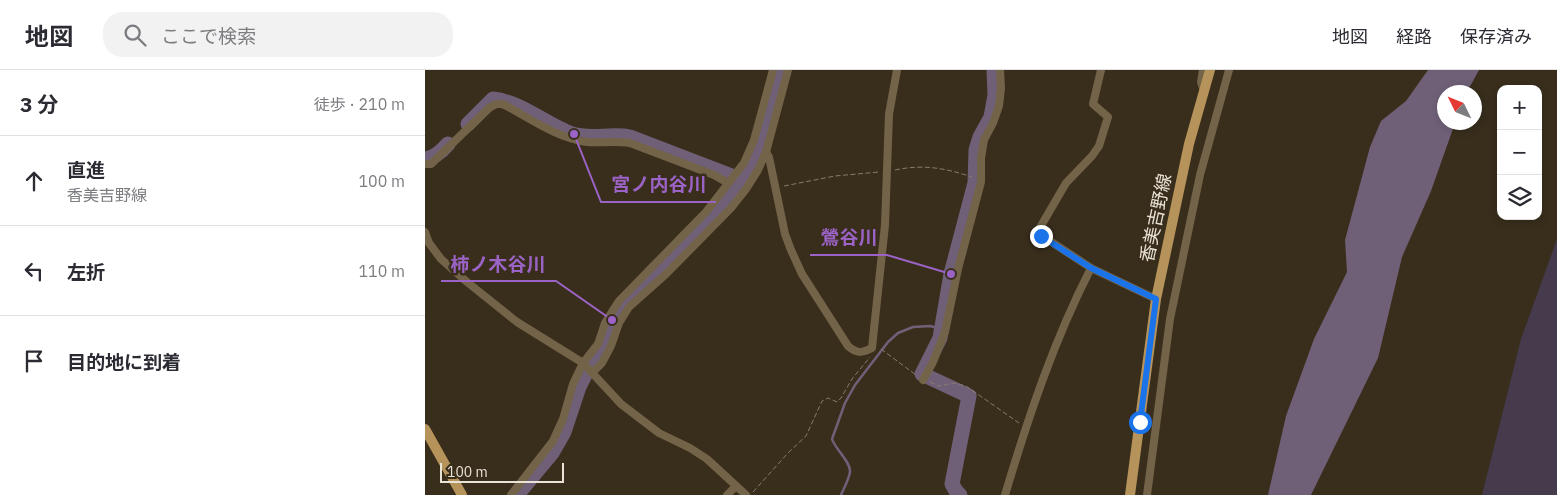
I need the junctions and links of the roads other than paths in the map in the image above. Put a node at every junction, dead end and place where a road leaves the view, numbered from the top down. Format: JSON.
{"nodes":[{"id":1,"x":773,"y":70,"type":"edge"},
{"id":2,"x":788,"y":70,"type":"edge"},
{"id":3,"x":897,"y":70,"type":"edge"},
{"id":4,"x":1000,"y":70,"type":"edge"},
{"id":5,"x":1101,"y":70,"type":"edge"},
{"id":6,"x":1203,"y":70,"type":"edge"},
{"id":7,"x":1210,"y":70,"type":"edge"},
{"id":8,"x":1229,"y":70,"type":"edge"},
{"id":9,"x":1204,"y":91,"type":"junction"},
{"id":10,"x":766,"y":152,"type":"junction"},
{"id":11,"x":425,"y":164,"type":"edge"},
{"id":12,"x":729,"y":184,"type":"junction"},
{"id":13,"x":425,"y":232,"type":"edge"},
{"id":14,"x":1091,"y":268,"type":"junction"},
{"id":15,"x":1156,"y":299,"type":"junction"},
{"id":16,"x":588,"y":369,"type":"junction"},
{"id":17,"x":925,"y":376,"type":"road end"},
{"id":18,"x":425,"y":429,"type":"edge"},
{"id":19,"x":736,"y":486,"type":"junction"},
{"id":20,"x":462,"y":495,"type":"edge"},
{"id":21,"x":511,"y":495,"type":"edge"},
{"id":22,"x":727,"y":495,"type":"edge"},
{"id":23,"x":746,"y":495,"type":"edge"},
{"id":24,"x":1005,"y":495,"type":"edge"},
{"id":25,"x":1130,"y":495,"type":"edge"},
{"id":26,"x":1147,"y":495,"type":"edge"}],
"edges":[{"from":1,"to":12,"type":"street"},
{"from":2,"to":10,"type":"street"},
{"from":3,"to":10,"type":"street"},
{"from":4,"to":17,"type":"street"},
{"from":5,"to":14,"type":"street"},
{"from":6,"to":9,"type":"street"},
{"from":7,"to":9,"type":"main road","name":"香美吉野線"},
{"from":8,"to":26,"type":"street"},
{"from":9,"to":15,"type":"main road","name":"香美吉野線"},
{"from":10,"to":16,"type":"street"},
{"from":11,"to":12,"type":"street"},
{"from":12,"to":16,"type":"street"},
{"from":13,"to":16,"type":"street"},
{"from":14,"to":15,"type":"street"},
{"from":14,"to":24,"type":"street"},
{"from":15,"to":25,"type":"main road","name":"香美吉野線"},
{"from":16,"to":19,"type":"street"},
{"from":16,"to":21,"type":"street"},
{"from":18,"to":20,"type":"main road"},
{"from":19,"to":22,"type":"street"},
{"from":19,"to":23,"type":"street"}]}
